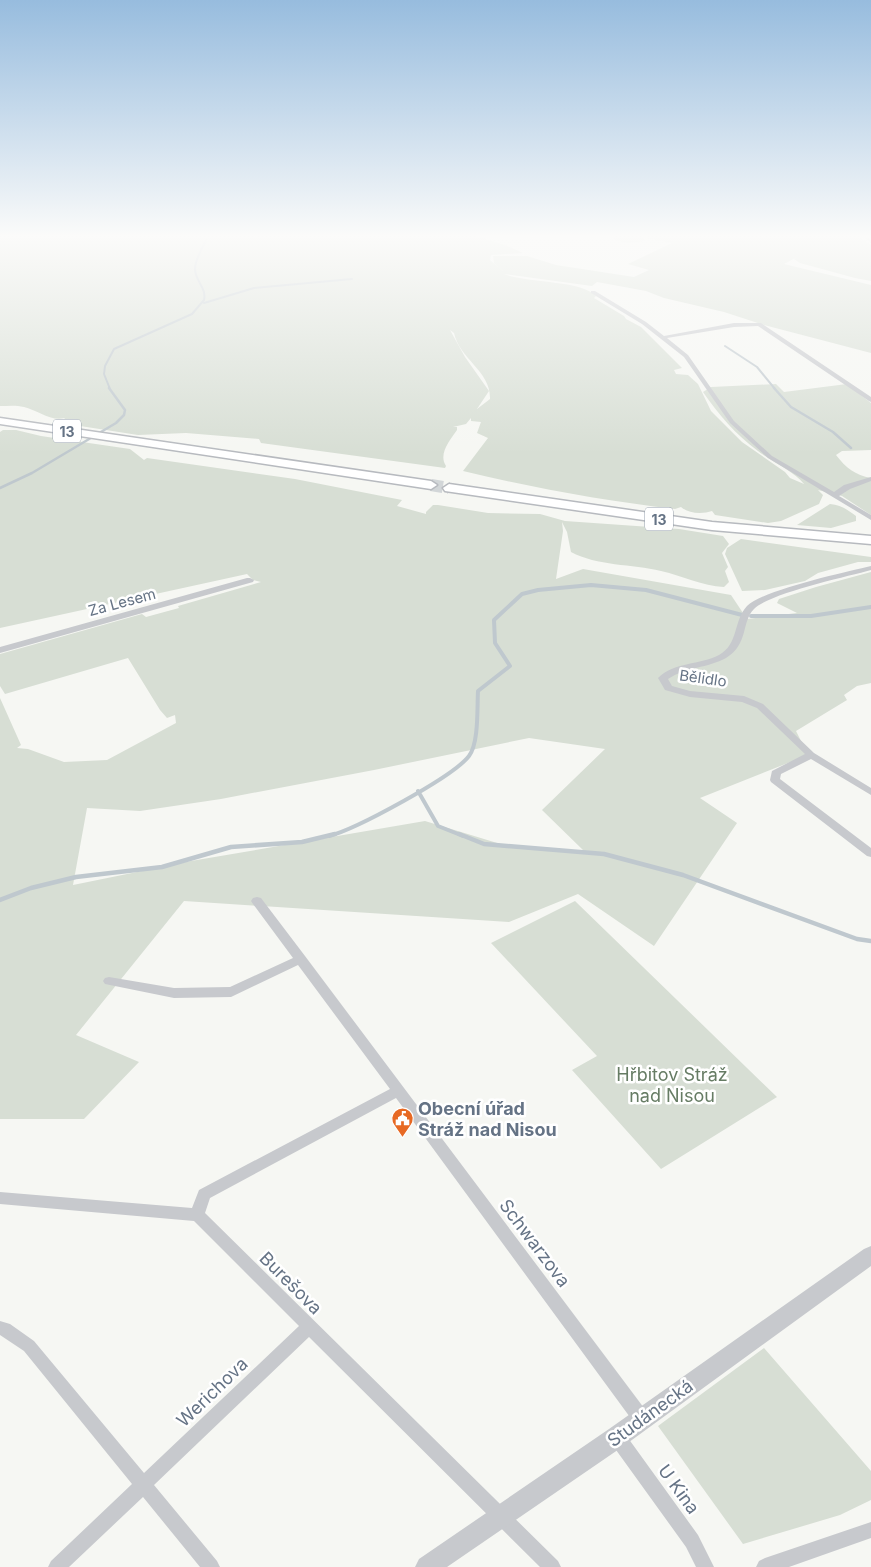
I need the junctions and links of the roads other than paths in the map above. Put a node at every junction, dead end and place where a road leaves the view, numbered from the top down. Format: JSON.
{"nodes":[{"id":1,"x":619,"y":308,"type":"edge"},
{"id":2,"x":665,"y":337,"type":"junction"},
{"id":3,"x":871,"y":400,"type":"edge"},
{"id":4,"x":0,"y":421,"type":"edge"},
{"id":5,"x":871,"y":479,"type":"edge"},
{"id":6,"x":431,"y":485,"type":"tunnel mouth"},
{"id":7,"x":449,"y":488,"type":"tunnel mouth"},
{"id":8,"x":835,"y":495,"type":"junction"},
{"id":9,"x":871,"y":518,"type":"edge"},
{"id":10,"x":871,"y":540,"type":"edge"},
{"id":11,"x":871,"y":568,"type":"edge"},
{"id":12,"x":250,"y":580,"type":"dead end"},
{"id":13,"x":0,"y":650,"type":"edge"},
{"id":14,"x":811,"y":755,"type":"junction"},
{"id":15,"x":871,"y":792,"type":"edge"},
{"id":16,"x":871,"y":853,"type":"edge"},
{"id":17,"x":258,"y":901,"type":"dead end"},
{"id":18,"x":300,"y":959,"type":"junction"},
{"id":19,"x":108,"y":981,"type":"dead end"},
{"id":20,"x":398,"y":1091,"type":"junction"},
{"id":21,"x":0,"y":1198,"type":"edge"},
{"id":22,"x":197,"y":1215,"type":"junction"},
{"id":23,"x":871,"y":1255,"type":"edge"},
{"id":24,"x":309,"y":1327,"type":"junction"},
{"id":25,"x":0,"y":1328,"type":"edge"},
{"id":26,"x":641,"y":1418,"type":"junction"},
{"id":27,"x":617,"y":1437,"type":"junction"},
{"id":28,"x":143,"y":1485,"type":"junction"},
{"id":29,"x":501,"y":1515,"type":"junction"},
{"id":30,"x":871,"y":1530,"type":"edge"},
{"id":31,"x":57,"y":1567,"type":"edge"},
{"id":32,"x":210,"y":1567,"type":"edge"},
{"id":33,"x":427,"y":1567,"type":"edge"},
{"id":34,"x":552,"y":1567,"type":"edge"},
{"id":35,"x":705,"y":1567,"type":"edge"},
{"id":36,"x":765,"y":1567,"type":"edge"}],
"edges":[{"from":1,"to":2,"type":"street"},
{"from":2,"to":3,"type":"street"},
{"from":2,"to":8,"type":"street"},
{"from":4,"to":6,"type":"main road","number":"13"},
{"from":5,"to":8,"type":"street"},
{"from":7,"to":10,"type":"main road","number":"13"},
{"from":8,"to":9,"type":"street"},
{"from":11,"to":14,"type":"street","name":"Bělidlo"},
{"from":12,"to":13,"type":"street","name":"Za Lesem"},
{"from":14,"to":15,"type":"street","name":"Bělidlo"},
{"from":14,"to":16,"type":"street"},
{"from":17,"to":18,"type":"street","name":"Schwarzova"},
{"from":18,"to":19,"type":"street"},
{"from":18,"to":20,"type":"street","name":"Schwarzova"},
{"from":20,"to":22,"type":"street"},
{"from":20,"to":26,"type":"street","name":"Schwarzova"},
{"from":21,"to":22,"type":"street"},
{"from":22,"to":24,"type":"street","name":"Burešova"},
{"from":23,"to":26,"type":"street","name":"Studánecká"},
{"from":24,"to":28,"type":"street","name":"Werichova"},
{"from":24,"to":29,"type":"street","name":"Burešova"},
{"from":25,"to":28,"type":"street"},
{"from":26,"to":27,"type":"street","name":"Studánecká"},
{"from":27,"to":29,"type":"street","name":"Studánecká"},
{"from":27,"to":35,"type":"street","name":"U Kina"},
{"from":28,"to":31,"type":"street","name":"Werichova"},
{"from":28,"to":32,"type":"street"},
{"from":29,"to":33,"type":"street","name":"Studánecká"},
{"from":29,"to":34,"type":"street","name":"Burešova"},
{"from":30,"to":36,"type":"street"}]}
